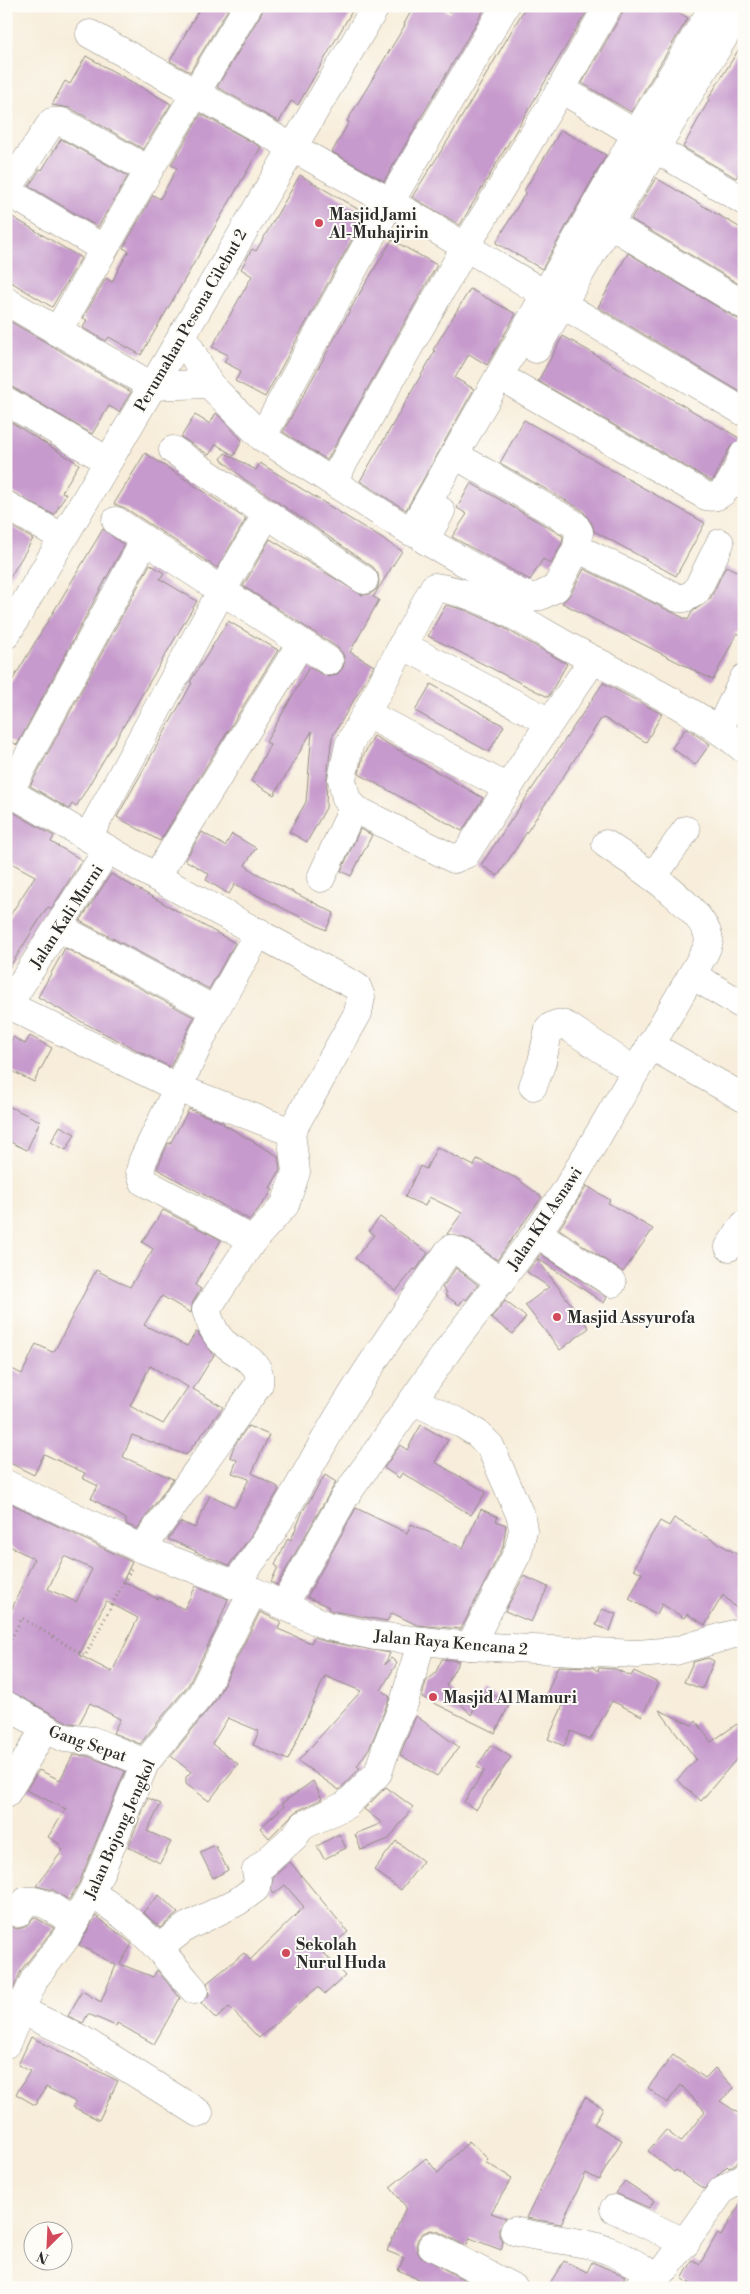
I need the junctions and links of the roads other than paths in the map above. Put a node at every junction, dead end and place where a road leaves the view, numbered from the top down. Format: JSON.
{"nodes":[{"id":1,"x":248,"y":6,"type":"edge"},
{"id":2,"x":376,"y":6,"type":"edge"},
{"id":3,"x":504,"y":6,"type":"edge"},
{"id":4,"x":608,"y":6,"type":"edge"},
{"id":5,"x":714,"y":6,"type":"edge"},
{"id":6,"x":740,"y":6,"type":"edge"},
{"id":7,"x":744,"y":8,"type":"edge"},
{"id":8,"x":90,"y":34,"type":"dead end"},
{"id":9,"x":561,"y":89,"type":"junction"},
{"id":10,"x":197,"y":92,"type":"junction"},
{"id":11,"x":646,"y":141,"type":"junction"},
{"id":12,"x":292,"y":146,"type":"junction"},
{"id":13,"x":150,"y":170,"type":"junction"},
{"id":14,"x":742,"y":197,"type":"edge"},
{"id":15,"x":390,"y":202,"type":"junction"},
{"id":16,"x":609,"y":224,"type":"junction"},
{"id":17,"x":466,"y":246,"type":"junction"},
{"id":18,"x":104,"y":249,"type":"junction"},
{"id":19,"x":554,"y":298,"type":"junction"},
{"id":20,"x":6,"y":301,"type":"edge"},
{"id":21,"x":744,"y":305,"type":"edge"},
{"id":22,"x":57,"y":332,"type":"junction"},
{"id":23,"x":182,"y":334,"type":"junction"},
{"id":24,"x":209,"y":384,"type":"junction"},
{"id":25,"x":515,"y":385,"type":"junction"},
{"id":26,"x":152,"y":386,"type":"junction"},
{"id":27,"x":6,"y":401,"type":"edge"},
{"id":28,"x":744,"y":412,"type":"edge"},
{"id":29,"x":262,"y":436,"type":"junction"},
{"id":30,"x":173,"y":450,"type":"dead end"},
{"id":31,"x":744,"y":454,"type":"edge"},
{"id":32,"x":108,"y":461,"type":"junction"},
{"id":33,"x":469,"y":463,"type":"junction"},
{"id":34,"x":333,"y":481,"type":"junction"},
{"id":35,"x":6,"y":505,"type":"edge"},
{"id":36,"x":267,"y":514,"type":"junction"},
{"id":37,"x":116,"y":521,"type":"dead end"},
{"id":38,"x":63,"y":538,"type":"junction"},
{"id":39,"x":145,"y":540,"type":"junction"},
{"id":40,"x":720,"y":543,"type":"dead end"},
{"id":41,"x":577,"y":548,"type":"junction"},
{"id":42,"x":364,"y":580,"type":"dead end"},
{"id":43,"x":222,"y":590,"type":"junction"},
{"id":44,"x":11,"y":617,"type":"edge"},
{"id":45,"x":301,"y":643,"type":"junction"},
{"id":46,"x":402,"y":646,"type":"junction"},
{"id":47,"x":593,"y":660,"type":"junction"},
{"id":48,"x":329,"y":661,"type":"dead end"},
{"id":49,"x":744,"y":678,"type":"edge"},
{"id":50,"x":367,"y":714,"type":"junction"},
{"id":51,"x":550,"y":722,"type":"junction"},
{"id":52,"x":719,"y":730,"type":"junction"},
{"id":53,"x":744,"y":749,"type":"edge"},
{"id":54,"x":508,"y":788,"type":"junction"},
{"id":55,"x":8,"y":791,"type":"edge"},
{"id":56,"x":352,"y":808,"type":"junction"},
{"id":57,"x":686,"y":830,"type":"dead end"},
{"id":58,"x":98,"y":843,"type":"junction"},
{"id":59,"x":606,"y":844,"type":"dead end"},
{"id":60,"x":156,"y":877,"type":"junction"},
{"id":61,"x":653,"y":877,"type":"junction"},
{"id":62,"x":321,"y":878,"type":"dead end"},
{"id":63,"x":60,"y":928,"type":"junction"},
{"id":64,"x":259,"y":932,"type":"junction"},
{"id":65,"x":692,"y":975,"type":"junction"},
{"id":66,"x":744,"y":1006,"type":"edge"},
{"id":67,"x":7,"y":1007,"type":"edge"},
{"id":68,"x":215,"y":1010,"type":"junction"},
{"id":69,"x":650,"y":1045,"type":"junction"},
{"id":70,"x":635,"y":1071,"type":"junction"},
{"id":71,"x":533,"y":1086,"type":"dead end"},
{"id":72,"x":178,"y":1088,"type":"junction"},
{"id":73,"x":744,"y":1098,"type":"edge"},
{"id":74,"x":292,"y":1132,"type":"junction"},
{"id":75,"x":744,"y":1225,"type":"edge"},
{"id":76,"x":537,"y":1233,"type":"junction"},
{"id":77,"x":253,"y":1240,"type":"junction"},
{"id":78,"x":729,"y":1247,"type":"dead end"},
{"id":79,"x":501,"y":1282,"type":"junction"},
{"id":80,"x":612,"y":1283,"type":"dead end"},
{"id":81,"x":414,"y":1401,"type":"junction"},
{"id":82,"x":6,"y":1484,"type":"edge"},
{"id":83,"x":142,"y":1549,"type":"junction"},
{"id":84,"x":243,"y":1588,"type":"junction"},
{"id":85,"x":284,"y":1605,"type":"junction"},
{"id":86,"x":744,"y":1631,"type":"edge"},
{"id":87,"x":421,"y":1642,"type":"junction"},
{"id":88,"x":470,"y":1646,"type":"junction"},
{"id":89,"x":6,"y":1705,"type":"edge"},
{"id":90,"x":44,"y":1728,"type":"junction"},
{"id":91,"x":145,"y":1764,"type":"junction"},
{"id":92,"x":6,"y":1794,"type":"edge"},
{"id":93,"x":91,"y":1894,"type":"junction"},
{"id":94,"x":18,"y":1913,"type":"dead end"},
{"id":95,"x":74,"y":1924,"type":"junction"},
{"id":96,"x":159,"y":1948,"type":"junction"},
{"id":97,"x":194,"y":1990,"type":"dead end"},
{"id":98,"x":13,"y":2006,"type":"edge"},
{"id":99,"x":6,"y":2044,"type":"edge"},
{"id":100,"x":199,"y":2113,"type":"dead end"},
{"id":101,"x":744,"y":2176,"type":"edge"},
{"id":102,"x":614,"y":2209,"type":"dead end"},
{"id":103,"x":514,"y":2231,"type":"dead end"},
{"id":104,"x":686,"y":2243,"type":"junction"},
{"id":105,"x":432,"y":2246,"type":"dead end"},
{"id":106,"x":646,"y":2282,"type":"edge"},
{"id":107,"x":514,"y":2288,"type":"edge"}],
"edges":[{"from":1,"to":10,"type":"street"},
{"from":2,"to":12,"type":"street","name":"Perumahan Pesona Cilebut 2"},
{"from":3,"to":15,"type":"street"},
{"from":4,"to":9,"type":"street"},
{"from":5,"to":11,"type":"street"},
{"from":6,"to":7,"type":"street"},
{"from":7,"to":11,"type":"street"},
{"from":8,"to":10,"type":"street"},
{"from":9,"to":11,"type":"street"},
{"from":9,"to":17,"type":"street"},
{"from":10,"to":12,"type":"street"},
{"from":10,"to":13,"type":"street"},
{"from":11,"to":14,"type":"street"},
{"from":11,"to":16,"type":"street"},
{"from":11,"to":19,"type":"street"},
{"from":12,"to":15,"type":"street"},
{"from":12,"to":23,"type":"street","name":"Perumahan Pesona Cilebut 2"},
{"from":13,"to":18,"type":"street"},
{"from":13,"to":18,"type":"street"},
{"from":15,"to":17,"type":"street"},
{"from":15,"to":29,"type":"street"},
{"from":16,"to":19,"type":"street"},
{"from":16,"to":21,"type":"street"},
{"from":17,"to":19,"type":"street"},
{"from":17,"to":34,"type":"street"},
{"from":18,"to":22,"type":"street"},
{"from":19,"to":25,"type":"street"},
{"from":19,"to":28,"type":"street"},
{"from":19,"to":34,"type":"street"},
{"from":20,"to":22,"type":"street"},
{"from":22,"to":26,"type":"street"},
{"from":23,"to":24,"type":"street"},
{"from":23,"to":26,"type":"street","name":"Perumahan Pesona Cilebut 2"},
{"from":24,"to":26,"type":"street"},
{"from":24,"to":29,"type":"street"},
{"from":25,"to":31,"type":"street"},
{"from":25,"to":33,"type":"street"},
{"from":26,"to":32,"type":"street","name":"Perumahan Pesona Cilebut 2"},
{"from":27,"to":32,"type":"street"},
{"from":29,"to":34,"type":"street"},
{"from":30,"to":36,"type":"street"},
{"from":32,"to":38,"type":"street","name":"Perumahan Pesona Cilebut 2"},
{"from":33,"to":41,"type":"street"},
{"from":33,"to":41,"type":"street"},
{"from":35,"to":38,"type":"street"},
{"from":36,"to":42,"type":"street"},
{"from":36,"to":43,"type":"street","name":"Jalan Kali Murni"},
{"from":37,"to":39,"type":"street"},
{"from":38,"to":44,"type":"street","name":"Perumahan Pesona Cilebut 2"},
{"from":39,"to":43,"type":"street"},
{"from":39,"to":55,"type":"street"},
{"from":40,"to":41,"type":"street"},
{"from":43,"to":45,"type":"street"},
{"from":43,"to":58,"type":"street","name":"Jalan Kali Murni"},
{"from":45,"to":48,"type":"street"},
{"from":45,"to":60,"type":"street"},
{"from":46,"to":47,"type":"street"},
{"from":46,"to":50,"type":"street"},
{"from":46,"to":51,"type":"street"},
{"from":47,"to":51,"type":"street"},
{"from":47,"to":52,"type":"street"},
{"from":49,"to":52,"type":"street"},
{"from":50,"to":54,"type":"street"},
{"from":50,"to":56,"type":"street"},
{"from":51,"to":54,"type":"street"},
{"from":52,"to":53,"type":"street"},
{"from":54,"to":56,"type":"street"},
{"from":55,"to":58,"type":"street"},
{"from":56,"to":62,"type":"street"},
{"from":57,"to":61,"type":"street"},
{"from":58,"to":60,"type":"street"},
{"from":58,"to":63,"type":"street","name":"Jalan Kali Murni"},
{"from":59,"to":61,"type":"street","name":"Jalan KH Asnawi"},
{"from":60,"to":64,"type":"street"},
{"from":61,"to":65,"type":"street","name":"Jalan KH Asnawi"},
{"from":63,"to":67,"type":"street","name":"Jalan Kali Murni"},
{"from":63,"to":68,"type":"street"},
{"from":64,"to":68,"type":"street"},
{"from":64,"to":74,"type":"street"},
{"from":65,"to":66,"type":"street"},
{"from":65,"to":69,"type":"street","name":"Jalan KH Asnawi"},
{"from":67,"to":72,"type":"street"},
{"from":68,"to":72,"type":"street"},
{"from":69,"to":70,"type":"street","name":"Jalan KH Asnawi"},
{"from":69,"to":73,"type":"street"},
{"from":70,"to":71,"type":"street"},
{"from":70,"to":76,"type":"street","name":"Jalan KH Asnawi"},
{"from":72,"to":74,"type":"street"},
{"from":72,"to":77,"type":"street"},
{"from":74,"to":77,"type":"street"},
{"from":75,"to":78,"type":"street"},
{"from":76,"to":79,"type":"street","name":"Jalan KH Asnawi"},
{"from":76,"to":80,"type":"street"},
{"from":77,"to":83,"type":"street"},
{"from":79,"to":81,"type":"street","name":"Jalan KH Asnawi"},
{"from":79,"to":84,"type":"street","name":"Jalan Bojong Jengkol"},
{"from":81,"to":85,"type":"street","name":"Jalan KH Asnawi"},
{"from":81,"to":88,"type":"street"},
{"from":82,"to":83,"type":"street","name":"Jalan Raya Kencana 2"},
{"from":83,"to":84,"type":"street","name":"Jalan Raya Kencana 2"},
{"from":84,"to":85,"type":"street","name":"Jalan Raya Kencana 2"},
{"from":84,"to":91,"type":"street","name":"Jalan Bojong Jengkol"},
{"from":85,"to":87,"type":"street","name":"Jalan Raya Kencana 2"},
{"from":86,"to":88,"type":"street","name":"Jalan Raya Kencana 2"},
{"from":87,"to":88,"type":"street","name":"Jalan Raya Kencana 2"},
{"from":87,"to":96,"type":"street"},
{"from":89,"to":90,"type":"street","name":"Gang Sepat"},
{"from":90,"to":91,"type":"street","name":"Gang Sepat"},
{"from":90,"to":92,"type":"street"},
{"from":91,"to":93,"type":"street","name":"Jalan Bojong Jengkol"},
{"from":93,"to":95,"type":"street","name":"Jalan Bojong Jengkol"},
{"from":93,"to":96,"type":"street"},
{"from":94,"to":95,"type":"street"},
{"from":95,"to":98,"type":"street","name":"Jalan Bojong Jengkol"},
{"from":96,"to":97,"type":"street"},
{"from":98,"to":99,"type":"street","name":"Jalan Bojong Jengkol"},
{"from":98,"to":100,"type":"street"},
{"from":101,"to":104,"type":"street"},
{"from":102,"to":104,"type":"street"},
{"from":103,"to":106,"type":"street"},
{"from":104,"to":106,"type":"street"},
{"from":105,"to":107,"type":"street"}]}
